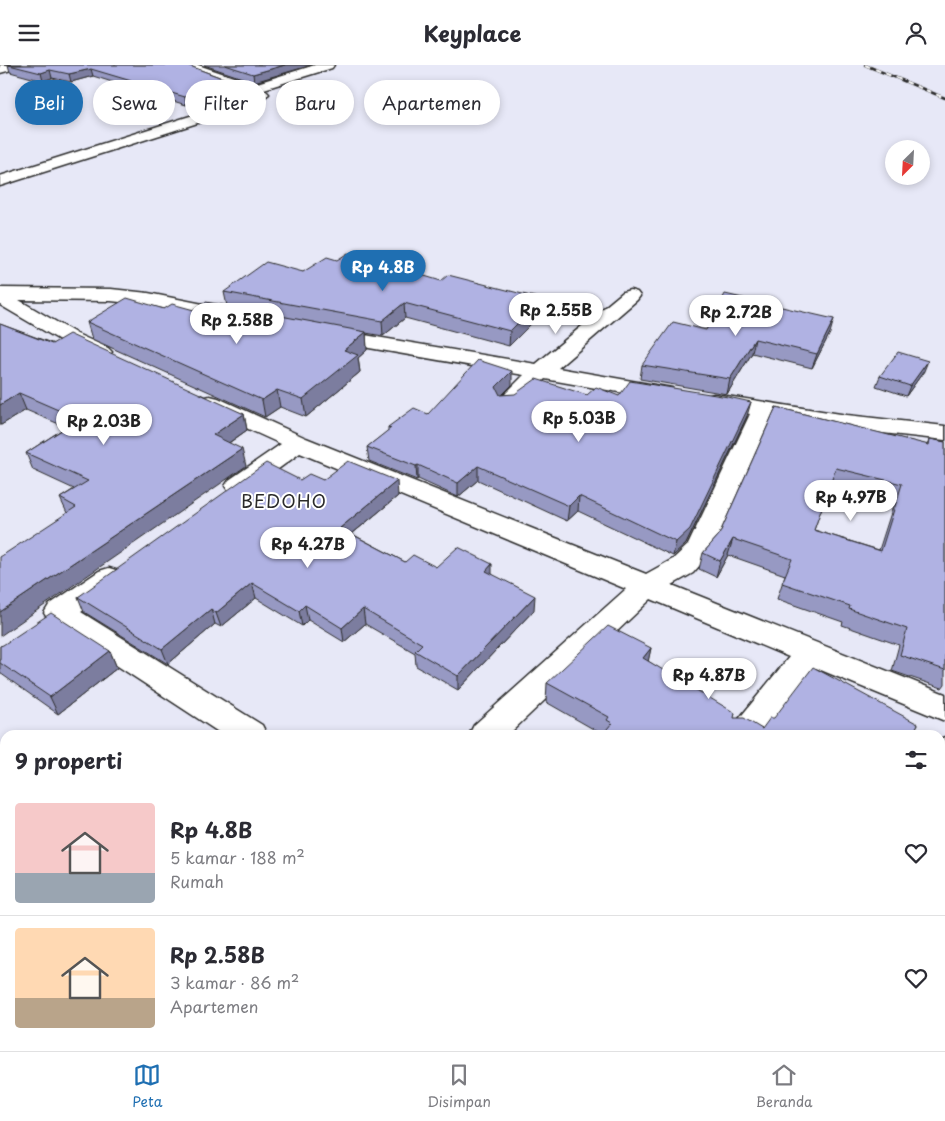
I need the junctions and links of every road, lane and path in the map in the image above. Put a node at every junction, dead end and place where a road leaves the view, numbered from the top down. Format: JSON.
{"nodes":[{"id":1,"x":15,"y":65,"type":"edge"},
{"id":2,"x":186,"y":65,"type":"edge"},
{"id":3,"x":328,"y":65,"type":"edge"},
{"id":4,"x":0,"y":69,"type":"edge"},
{"id":5,"x":230,"y":80,"type":"edge"},
{"id":6,"x":266,"y":84,"type":"edge"},
{"id":7,"x":185,"y":122,"type":"edge"},
{"id":8,"x":0,"y":181,"type":"edge"},
{"id":9,"x":0,"y":295,"type":"edge"},
{"id":10,"x":630,"y":296,"type":"dead end"},
{"id":11,"x":255,"y":320,"type":"edge"},
{"id":12,"x":313,"y":331,"type":"edge"},
{"id":13,"x":122,"y":362,"type":"edge"},
{"id":14,"x":540,"y":371,"type":"junction"},
{"id":15,"x":192,"y":395,"type":"edge"},
{"id":16,"x":508,"y":402,"type":"edge"},
{"id":17,"x":764,"y":409,"type":"junction"},
{"id":18,"x":945,"y":433,"type":"edge"},
{"id":19,"x":298,"y":443,"type":"junction"},
{"id":20,"x":218,"y":500,"type":"edge"},
{"id":21,"x":130,"y":562,"type":"edge"},
{"id":22,"x":647,"y":586,"type":"junction"},
{"id":23,"x":809,"y":654,"type":"junction"},
{"id":24,"x":945,"y":708,"type":"edge"},
{"id":25,"x":241,"y":730,"type":"edge"},
{"id":26,"x":491,"y":730,"type":"edge"},
{"id":27,"x":750,"y":730,"type":"edge"}],
"edges":[{"from":1,"to":4,"type":"street"},
{"from":2,"to":5,"type":"street"},
{"from":3,"to":6,"type":"street"},
{"from":7,"to":8,"type":"street"},
{"from":9,"to":11,"type":"street"},
{"from":9,"to":13,"type":"street"},
{"from":10,"to":14,"type":"street"},
{"from":12,"to":14,"type":"street"},
{"from":14,"to":16,"type":"street"},
{"from":14,"to":17,"type":"street"},
{"from":15,"to":19,"type":"street"},
{"from":17,"to":18,"type":"street"},
{"from":17,"to":22,"type":"street"},
{"from":19,"to":20,"type":"street"},
{"from":19,"to":22,"type":"street"},
{"from":21,"to":25,"type":"street"},
{"from":22,"to":23,"type":"street"},
{"from":22,"to":26,"type":"street"},
{"from":23,"to":24,"type":"street"},
{"from":23,"to":27,"type":"street"}]}
